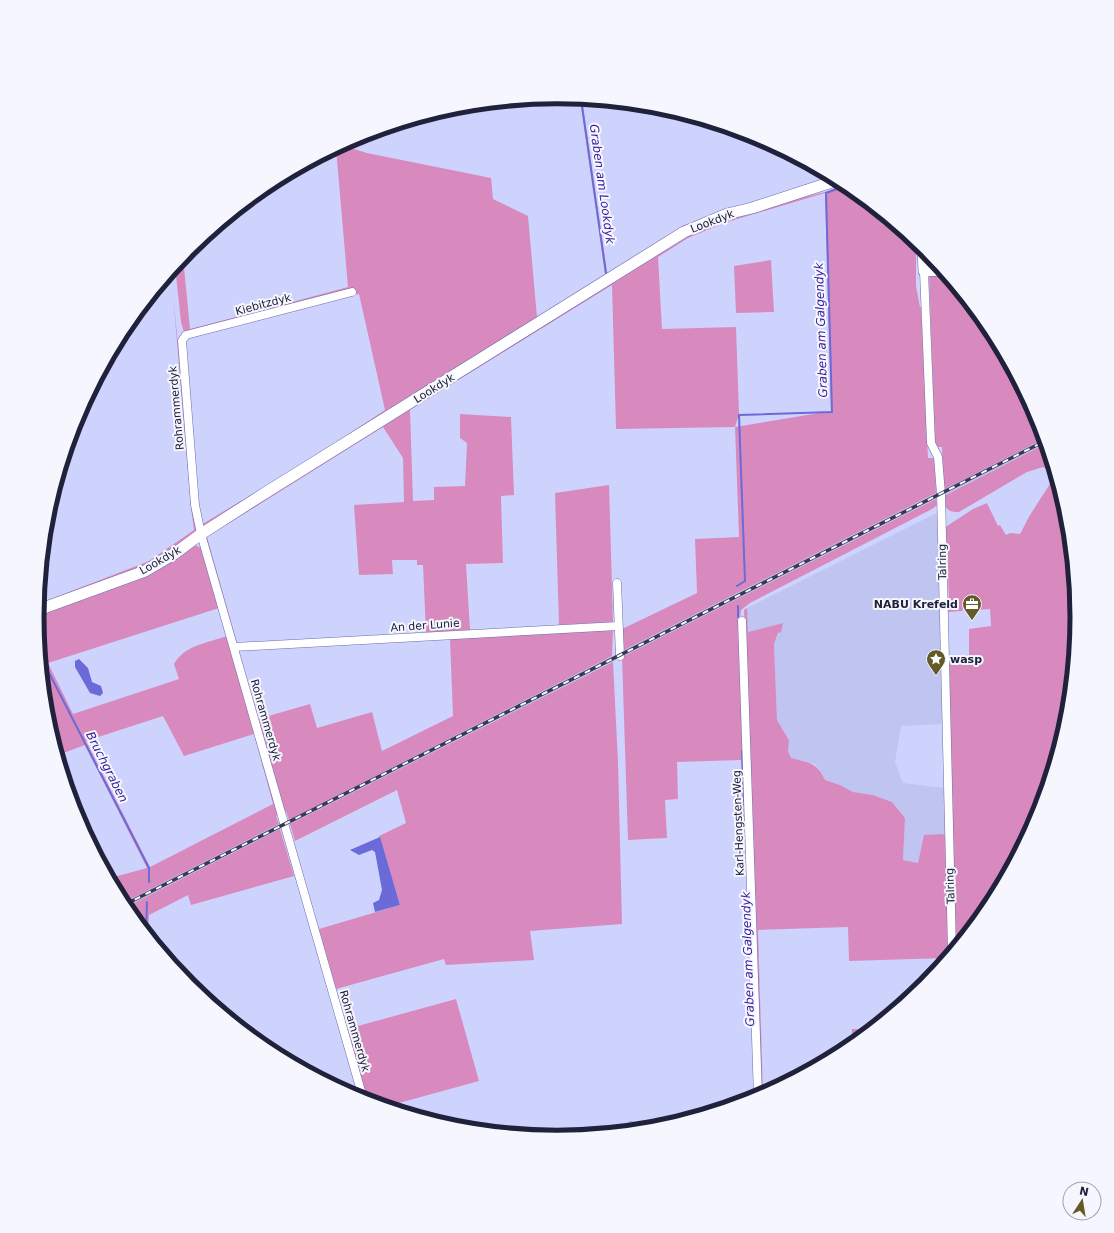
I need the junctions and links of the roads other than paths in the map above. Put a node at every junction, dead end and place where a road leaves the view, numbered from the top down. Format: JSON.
{"nodes":[{"id":1,"x":830,"y":182,"type":"edge"},
{"id":2,"x":923,"y":258,"type":"edge"},
{"id":3,"x":936,"y":270,"type":"edge"},
{"id":4,"x":924,"y":271,"type":"junction"},
{"id":5,"x":352,"y":292,"type":"dead end"},
{"id":6,"x":182,"y":341,"type":"joint"},
{"id":7,"x":201,"y":534,"type":"junction"},
{"id":8,"x":617,"y":583,"type":"dead end"},
{"id":9,"x":44,"y":608,"type":"edge"},
{"id":10,"x":742,"y":621,"type":"dead end"},
{"id":11,"x":618,"y":626,"type":"junction"},
{"id":12,"x":234,"y":647,"type":"junction"},
{"id":13,"x":620,"y":656,"type":"dead end"},
{"id":14,"x":952,"y":944,"type":"edge"},
{"id":15,"x":758,"y":1088,"type":"edge"},
{"id":16,"x":361,"y":1090,"type":"edge"}],
"edges":[{"from":1,"to":7,"type":"street","name":"Lookdyk"},
{"from":2,"to":4,"type":"street","name":"Talring"},
{"from":3,"to":4,"type":"street"},
{"from":4,"to":14,"type":"street","name":"Talring"},
{"from":5,"to":6,"type":"street","name":"Kiebitzdyk"},
{"from":6,"to":7,"type":"street","name":"Rohrammerdyk"},
{"from":7,"to":9,"type":"street","name":"Lookdyk"},
{"from":7,"to":12,"type":"street","name":"Rohrammerdyk"},
{"from":8,"to":11,"type":"street"},
{"from":10,"to":15,"type":"street","name":"Karl-Hengsten-Weg"},
{"from":11,"to":12,"type":"street","name":"An der Lunie"},
{"from":11,"to":13,"type":"street"},
{"from":12,"to":16,"type":"street","name":"Rohrammerdyk"}]}
